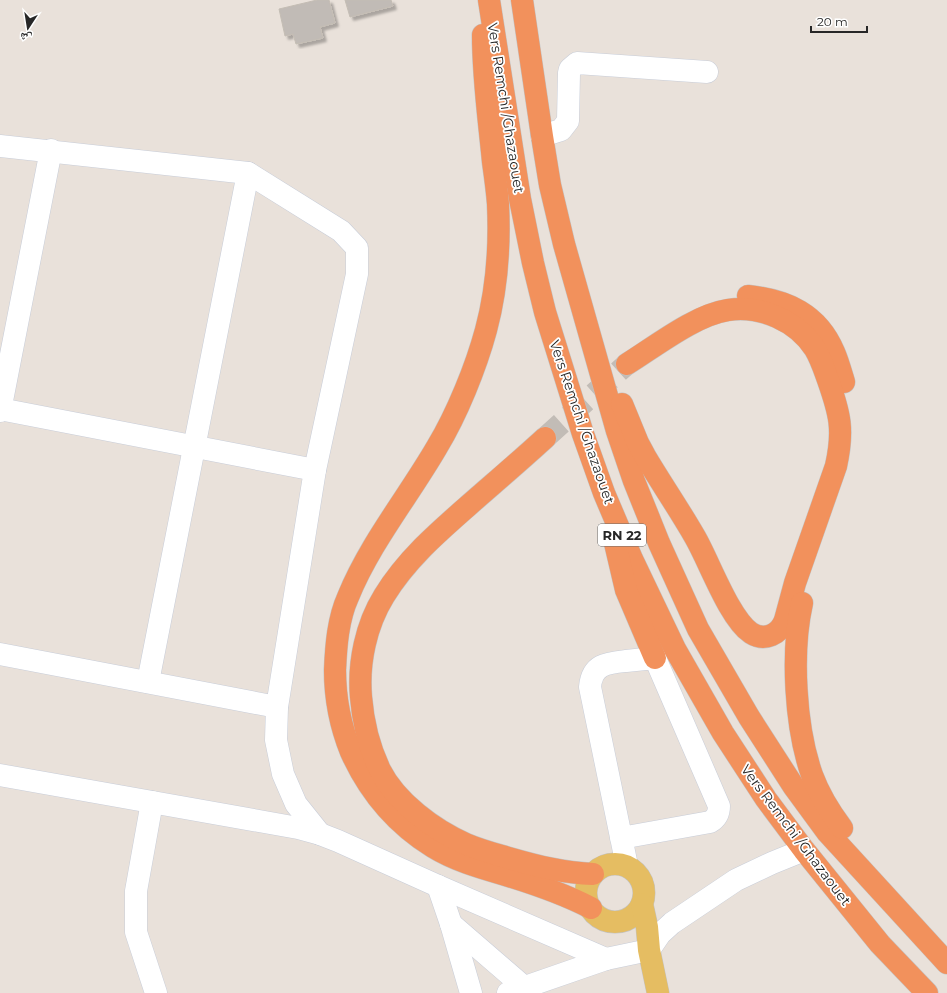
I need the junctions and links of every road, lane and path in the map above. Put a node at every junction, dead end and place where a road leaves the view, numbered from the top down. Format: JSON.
{"nodes":[{"id":1,"x":484,"y":0,"type":"edge"},
{"id":2,"x":489,"y":0,"type":"edge"},
{"id":3,"x":522,"y":0,"type":"edge"},
{"id":4,"x":707,"y":72,"type":"dead end"},
{"id":5,"x":542,"y":136,"type":"junction"},
{"id":6,"x":0,"y":146,"type":"edge"},
{"id":7,"x":51,"y":150,"type":"junction"},
{"id":8,"x":248,"y":173,"type":"junction"},
{"id":9,"x":580,"y":300,"type":"junction"},
{"id":10,"x":0,"y":410,"type":"edge"},
{"id":11,"x":546,"y":438,"type":"tunnel mouth"},
{"id":12,"x":194,"y":446,"type":"junction"},
{"id":13,"x":315,"y":470,"type":"junction"},
{"id":14,"x":604,"y":493,"type":"junction"},
{"id":15,"x":430,"y":539,"type":"junction"},
{"id":16,"x":0,"y":654,"type":"edge"},
{"id":17,"x":655,"y":658,"type":"junction"},
{"id":18,"x":148,"y":682,"type":"junction"},
{"id":19,"x":277,"y":707,"type":"junction"},
{"id":20,"x":346,"y":739,"type":"junction"},
{"id":21,"x":0,"y":775,"type":"edge"},
{"id":22,"x":152,"y":802,"type":"junction"},
{"id":23,"x":320,"y":834,"type":"junction"},
{"id":24,"x":621,"y":838,"type":"junction"},
{"id":25,"x":804,"y":850,"type":"junction"},
{"id":26,"x":627,"y":866,"type":"junction"},
{"id":27,"x":593,"y":874,"type":"junction"},
{"id":28,"x":438,"y":886,"type":"junction"},
{"id":29,"x":642,"y":904,"type":"junction"},
{"id":30,"x":591,"y":908,"type":"junction"},
{"id":31,"x":904,"y":916,"type":"junction"},
{"id":32,"x":609,"y":921,"type":"junction"},
{"id":33,"x":451,"y":924,"type":"junction"},
{"id":34,"x":648,"y":950,"type":"junction"},
{"id":35,"x":606,"y":959,"type":"junction"},
{"id":36,"x":947,"y":963,"type":"edge"},
{"id":37,"x":516,"y":990,"type":"edge"},
{"id":38,"x":156,"y":993,"type":"edge"},
{"id":39,"x":471,"y":993,"type":"edge"},
{"id":40,"x":658,"y":993,"type":"edge"},
{"id":41,"x":927,"y":993,"type":"edge"}],
"edges":[{"from":1,"to":20,"type":"highway"},
{"from":2,"to":14,"type":"highway","name":"Vers Remchi /Ghazaouet","number":"RN 22"},
{"from":3,"to":5,"type":"highway","number":"RN 22"},
{"from":4,"to":5,"type":"street"},
{"from":5,"to":9,"type":"highway","number":"RN 22"},
{"from":6,"to":7,"type":"street"},
{"from":7,"to":8,"type":"street"},
{"from":7,"to":10,"type":"street"},
{"from":8,"to":12,"type":"street"},
{"from":8,"to":13,"type":"street"},
{"from":9,"to":31,"type":"highway","number":"RN 22"},
{"from":9,"to":31,"type":"highway"},
{"from":10,"to":12,"type":"street"},
{"from":11,"to":15,"type":"highway"},
{"from":12,"to":13,"type":"street"},
{"from":12,"to":18,"type":"street"},
{"from":13,"to":19,"type":"street"},
{"from":14,"to":17,"type":"highway"},
{"from":14,"to":25,"type":"highway","name":"Vers Remchi /Ghazaouet","number":"RN 22"},
{"from":15,"to":20,"type":"highway"},
{"from":15,"to":27,"type":"highway"},
{"from":16,"to":18,"type":"street"},
{"from":17,"to":24,"type":"street"},
{"from":17,"to":24,"type":"street"},
{"from":18,"to":19,"type":"street"},
{"from":19,"to":23,"type":"street"},
{"from":20,"to":30,"type":"highway"},
{"from":21,"to":22,"type":"street"},
{"from":22,"to":23,"type":"street"},
{"from":22,"to":38,"type":"street"},
{"from":23,"to":28,"type":"street"},
{"from":24,"to":26,"type":"street"},
{"from":25,"to":34,"type":"street"},
{"from":25,"to":41,"type":"highway","name":"Vers Remchi /Ghazaouet","number":"RN 22"},
{"from":26,"to":27,"type":"main road"},
{"from":26,"to":29,"type":"main road"},
{"from":27,"to":30,"type":"main road"},
{"from":28,"to":33,"type":"street"},
{"from":28,"to":35,"type":"street"},
{"from":29,"to":32,"type":"main road"},
{"from":29,"to":34,"type":"main road"},
{"from":30,"to":32,"type":"main road"},
{"from":31,"to":36,"type":"highway","number":"RN 22"},
{"from":32,"to":34,"type":"main road"},
{"from":33,"to":37,"type":"street"},
{"from":33,"to":39,"type":"street"},
{"from":34,"to":35,"type":"street"},
{"from":34,"to":40,"type":"main road"},
{"from":35,"to":37,"type":"street"}]}
